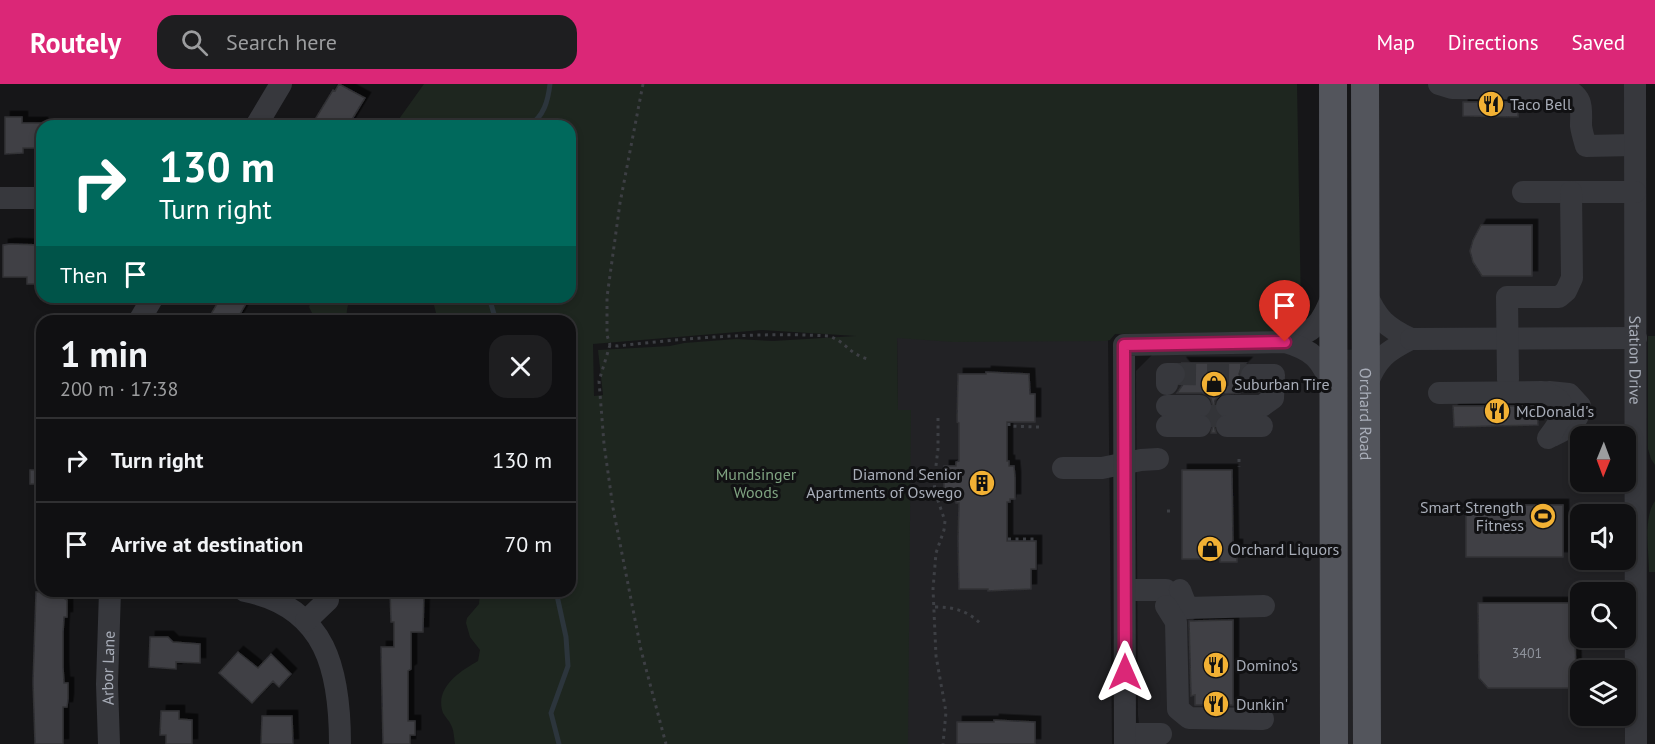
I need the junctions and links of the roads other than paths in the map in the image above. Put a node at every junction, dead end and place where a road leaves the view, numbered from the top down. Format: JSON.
{"nodes":[{"id":1,"x":281,"y":84,"type":"edge"},
{"id":2,"x":1333,"y":84,"type":"edge"},
{"id":3,"x":1365,"y":84,"type":"edge"},
{"id":4,"x":1439,"y":84,"type":"edge"},
{"id":5,"x":1635,"y":84,"type":"edge"},
{"id":6,"x":260,"y":120,"type":"edge"},
{"id":7,"x":1634,"y":145,"type":"junction"},
{"id":8,"x":1523,"y":192,"type":"dead end"},
{"id":9,"x":1571,"y":192,"type":"junction"},
{"id":10,"x":1635,"y":192,"type":"junction"},
{"id":11,"x":0,"y":198,"type":"edge"},
{"id":12,"x":36,"y":198,"type":"edge"},
{"id":13,"x":1333,"y":293,"type":"junction"},
{"id":14,"x":1366,"y":293,"type":"junction"},
{"id":15,"x":1636,"y":338,"type":"junction"},
{"id":16,"x":1411,"y":339,"type":"junction"},
{"id":17,"x":1507,"y":339,"type":"junction"},
{"id":18,"x":1285,"y":342,"type":"junction"},
{"id":19,"x":1252,"y":375,"type":"tunnel mouth"},
{"id":20,"x":1508,"y":379,"type":"dead end"},
{"id":21,"x":1365,"y":388,"type":"junction"},
{"id":22,"x":1334,"y":389,"type":"junction"},
{"id":23,"x":1439,"y":393,"type":"dead end"},
{"id":24,"x":1168,"y":401,"type":"dead end"},
{"id":25,"x":1200,"y":416,"type":"tunnel mouth"},
{"id":26,"x":1227,"y":416,"type":"tunnel mouth"},
{"id":27,"x":1548,"y":438,"type":"dead end"},
{"id":28,"x":1158,"y":459,"type":"dead end"},
{"id":29,"x":1124,"y":464,"type":"junction"},
{"id":30,"x":1063,"y":468,"type":"dead end"},
{"id":31,"x":1645,"y":483,"type":"edge"},
{"id":32,"x":1125,"y":590,"type":"junction"},
{"id":33,"x":1171,"y":595,"type":"junction"},
{"id":34,"x":110,"y":597,"type":"edge"},
{"id":35,"x":268,"y":597,"type":"edge"},
{"id":36,"x":328,"y":600,"type":"dead end"},
{"id":37,"x":1264,"y":606,"type":"dead end"},
{"id":38,"x":306,"y":621,"type":"junction"},
{"id":39,"x":1263,"y":719,"type":"dead end"},
{"id":40,"x":1161,"y":734,"type":"dead end"},
{"id":41,"x":1125,"y":739,"type":"edge"},
{"id":42,"x":109,"y":744,"type":"edge"},
{"id":43,"x":340,"y":744,"type":"edge"},
{"id":44,"x":1334,"y":744,"type":"edge"},
{"id":45,"x":1366,"y":744,"type":"edge"},
{"id":46,"x":1636,"y":744,"type":"edge"}],
"edges":[{"from":1,"to":6,"type":"street"},
{"from":2,"to":13,"type":"main road","name":"Orchard Road"},
{"from":3,"to":14,"type":"main road","name":"Orchard Road"},
{"from":4,"to":7,"type":"street"},
{"from":5,"to":7,"type":"street","name":"Station Drive"},
{"from":7,"to":10,"type":"street","name":"Station Drive"},
{"from":8,"to":9,"type":"street"},
{"from":9,"to":10,"type":"street"},
{"from":9,"to":17,"type":"street"},
{"from":10,"to":15,"type":"street","name":"Station Drive"},
{"from":11,"to":12,"type":"street"},
{"from":13,"to":18,"type":"street"},
{"from":13,"to":22,"type":"main road","name":"Orchard Road"},
{"from":14,"to":16,"type":"street"},
{"from":14,"to":21,"type":"main road","name":"Orchard Road"},
{"from":15,"to":17,"type":"street"},
{"from":15,"to":31,"type":"street","name":"Station Drive"},
{"from":16,"to":17,"type":"street"},
{"from":16,"to":21,"type":"street"},
{"from":17,"to":20,"type":"street"},
{"from":18,"to":22,"type":"street"},
{"from":18,"to":29,"type":"street"},
{"from":19,"to":26,"type":"street"},
{"from":21,"to":45,"type":"main road","name":"Orchard Road"},
{"from":22,"to":44,"type":"main road","name":"Orchard Road"},
{"from":23,"to":27,"type":"street"},
{"from":24,"to":25,"type":"street"},
{"from":28,"to":29,"type":"street"},
{"from":29,"to":30,"type":"street"},
{"from":29,"to":32,"type":"street"},
{"from":31,"to":46,"type":"street","name":"Station Drive"},
{"from":32,"to":33,"type":"street"},
{"from":32,"to":41,"type":"street"},
{"from":33,"to":37,"type":"street"},
{"from":33,"to":39,"type":"street"},
{"from":34,"to":42,"type":"street","name":"Arbor Lane"},
{"from":35,"to":38,"type":"street"},
{"from":36,"to":38,"type":"street"},
{"from":38,"to":43,"type":"street"},
{"from":40,"to":41,"type":"street"}]}
